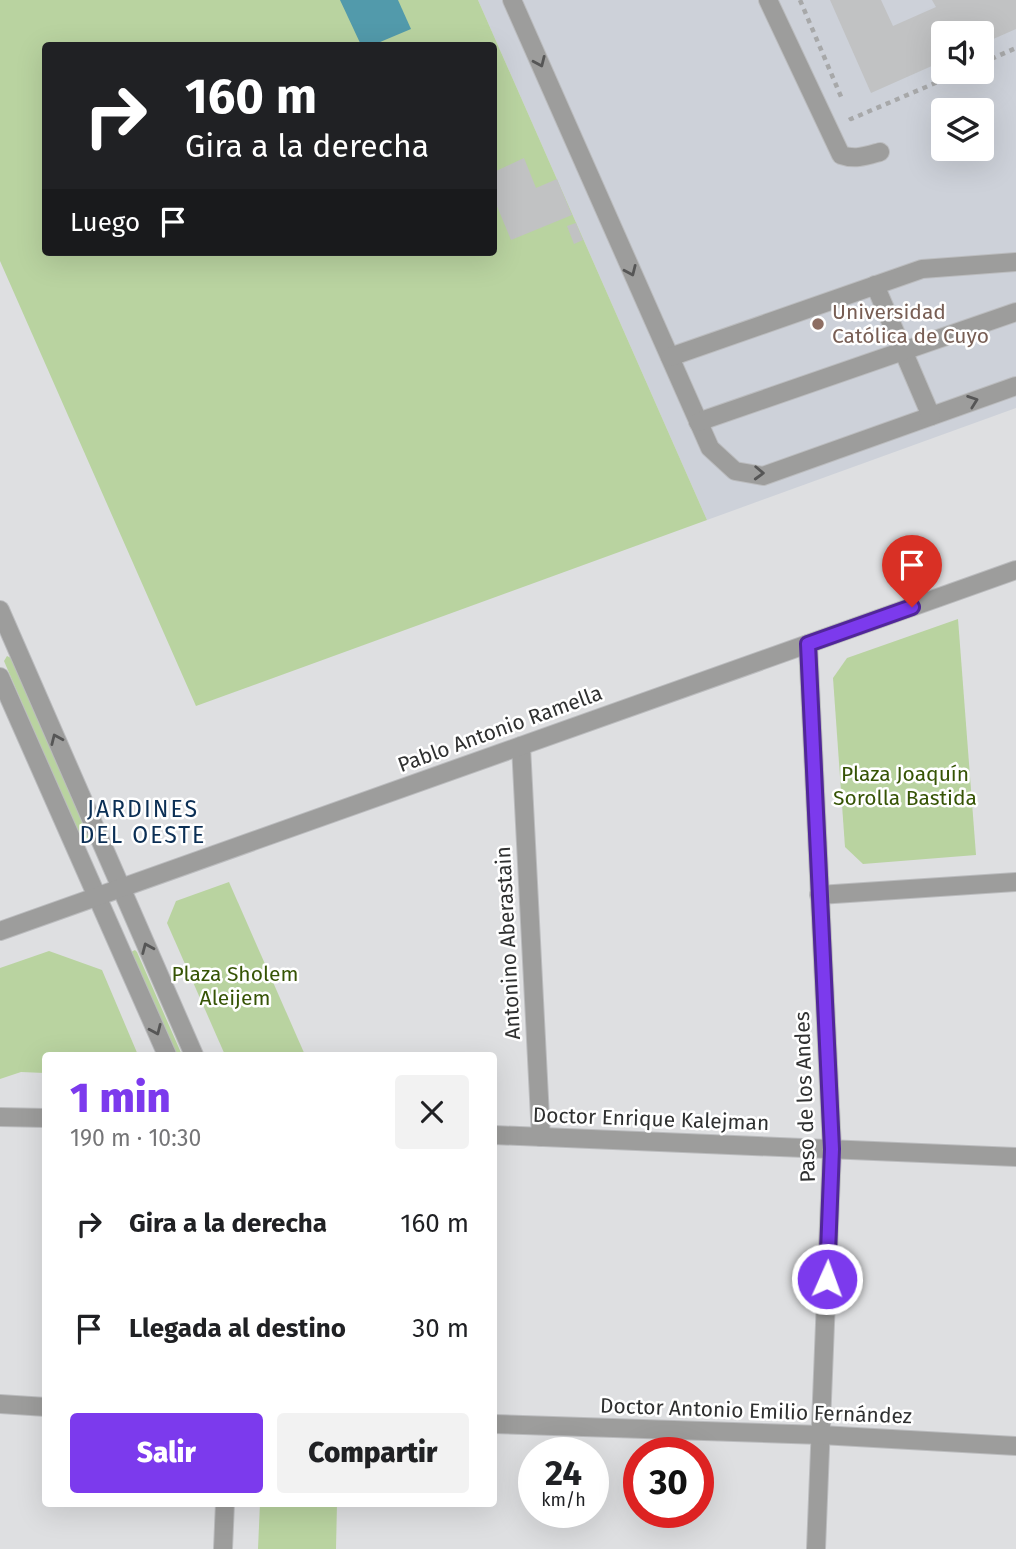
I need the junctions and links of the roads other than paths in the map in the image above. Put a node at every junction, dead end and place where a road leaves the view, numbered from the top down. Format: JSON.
{"nodes":[{"id":1,"x":512,"y":0,"type":"edge"},
{"id":2,"x":771,"y":8,"type":"edge"},
{"id":3,"x":880,"y":152,"type":"dead end"},
{"id":4,"x":1016,"y":262,"type":"edge"},
{"id":5,"x":875,"y":285,"type":"junction"},
{"id":6,"x":1016,"y":313,"type":"edge"},
{"id":7,"x":903,"y":351,"type":"junction"},
{"id":8,"x":670,"y":357,"type":"junction"},
{"id":9,"x":1016,"y":386,"type":"edge"},
{"id":10,"x":931,"y":416,"type":"junction"},
{"id":11,"x":698,"y":422,"type":"junction"},
{"id":12,"x":1016,"y":570,"type":"edge"},
{"id":13,"x":0,"y":610,"type":"edge"},
{"id":14,"x":808,"y":644,"type":"junction"},
{"id":15,"x":0,"y":677,"type":"edge"},
{"id":16,"x":521,"y":746,"type":"junction"},
{"id":17,"x":1016,"y":882,"type":"edge"},
{"id":18,"x":121,"y":888,"type":"junction"},
{"id":19,"x":819,"y":895,"type":"junction"},
{"id":20,"x":97,"y":897,"type":"junction"},
{"id":21,"x":0,"y":931,"type":"edge"},
{"id":22,"x":166,"y":1052,"type":"edge"},
{"id":23,"x":193,"y":1052,"type":"edge"},
{"id":24,"x":0,"y":1116,"type":"edge"},
{"id":25,"x":42,"y":1118,"type":"edge"},
{"id":26,"x":497,"y":1135,"type":"edge"},
{"id":27,"x":541,"y":1137,"type":"junction"},
{"id":28,"x":832,"y":1149,"type":"junction"},
{"id":29,"x":1016,"y":1157,"type":"edge"},
{"id":30,"x":0,"y":1404,"type":"edge"},
{"id":31,"x":42,"y":1406,"type":"edge"},
{"id":32,"x":497,"y":1424,"type":"edge"},
{"id":33,"x":821,"y":1435,"type":"junction"},
{"id":34,"x":1016,"y":1446,"type":"edge"},
{"id":35,"x":225,"y":1507,"type":"edge"},
{"id":36,"x":223,"y":1549,"type":"edge"},
{"id":37,"x":816,"y":1549,"type":"edge"}],
"edges":[{"from":1,"to":8,"type":"street","one_way":true},
{"from":2,"to":3,"type":"street"},
{"from":4,"to":5,"type":"street"},
{"from":5,"to":7,"type":"street"},
{"from":5,"to":8,"type":"street"},
{"from":6,"to":7,"type":"street"},
{"from":7,"to":10,"type":"street"},
{"from":7,"to":11,"type":"street"},
{"from":8,"to":11,"type":"street"},
{"from":10,"to":9,"type":"street","one_way":true},
{"from":11,"to":10,"type":"street","one_way":true},
{"from":12,"to":14,"type":"street","name":"Pablo Antonio Ramella"},
{"from":18,"to":13,"type":"street","one_way":true},
{"from":14,"to":16,"type":"street","name":"Pablo Antonio Ramella"},
{"from":14,"to":19,"type":"street","name":"Paso de los Andes"},
{"from":15,"to":20,"type":"street"},
{"from":16,"to":18,"type":"street","name":"Pablo Antonio Ramella"},
{"from":16,"to":27,"type":"street","name":"Antonino Aberastain"},
{"from":17,"to":19,"type":"street"},
{"from":18,"to":20,"type":"street","name":"Pablo Antonio Ramella"},
{"from":23,"to":18,"type":"street","one_way":true},
{"from":19,"to":28,"type":"street","name":"Paso de los Andes"},
{"from":20,"to":21,"type":"street","name":"Pablo Antonio Ramella"},
{"from":20,"to":22,"type":"street","one_way":true},
{"from":24,"to":25,"type":"street"},
{"from":26,"to":27,"type":"street","name":"Doctor Enrique Kalejman"},
{"from":27,"to":28,"type":"street","name":"Doctor Enrique Kalejman"},
{"from":28,"to":29,"type":"street","name":"Doctor Enrique Kalejman"},
{"from":28,"to":33,"type":"street","name":"Paso de los Andes"},
{"from":30,"to":31,"type":"street"},
{"from":32,"to":33,"type":"street","name":"Doctor Antonio Emilio Fernández"},
{"from":33,"to":34,"type":"street","name":"Doctor Antonio Emilio Fernández"},
{"from":33,"to":37,"type":"street","name":"Paso de los Andes"},
{"from":35,"to":36,"type":"street"}]}
